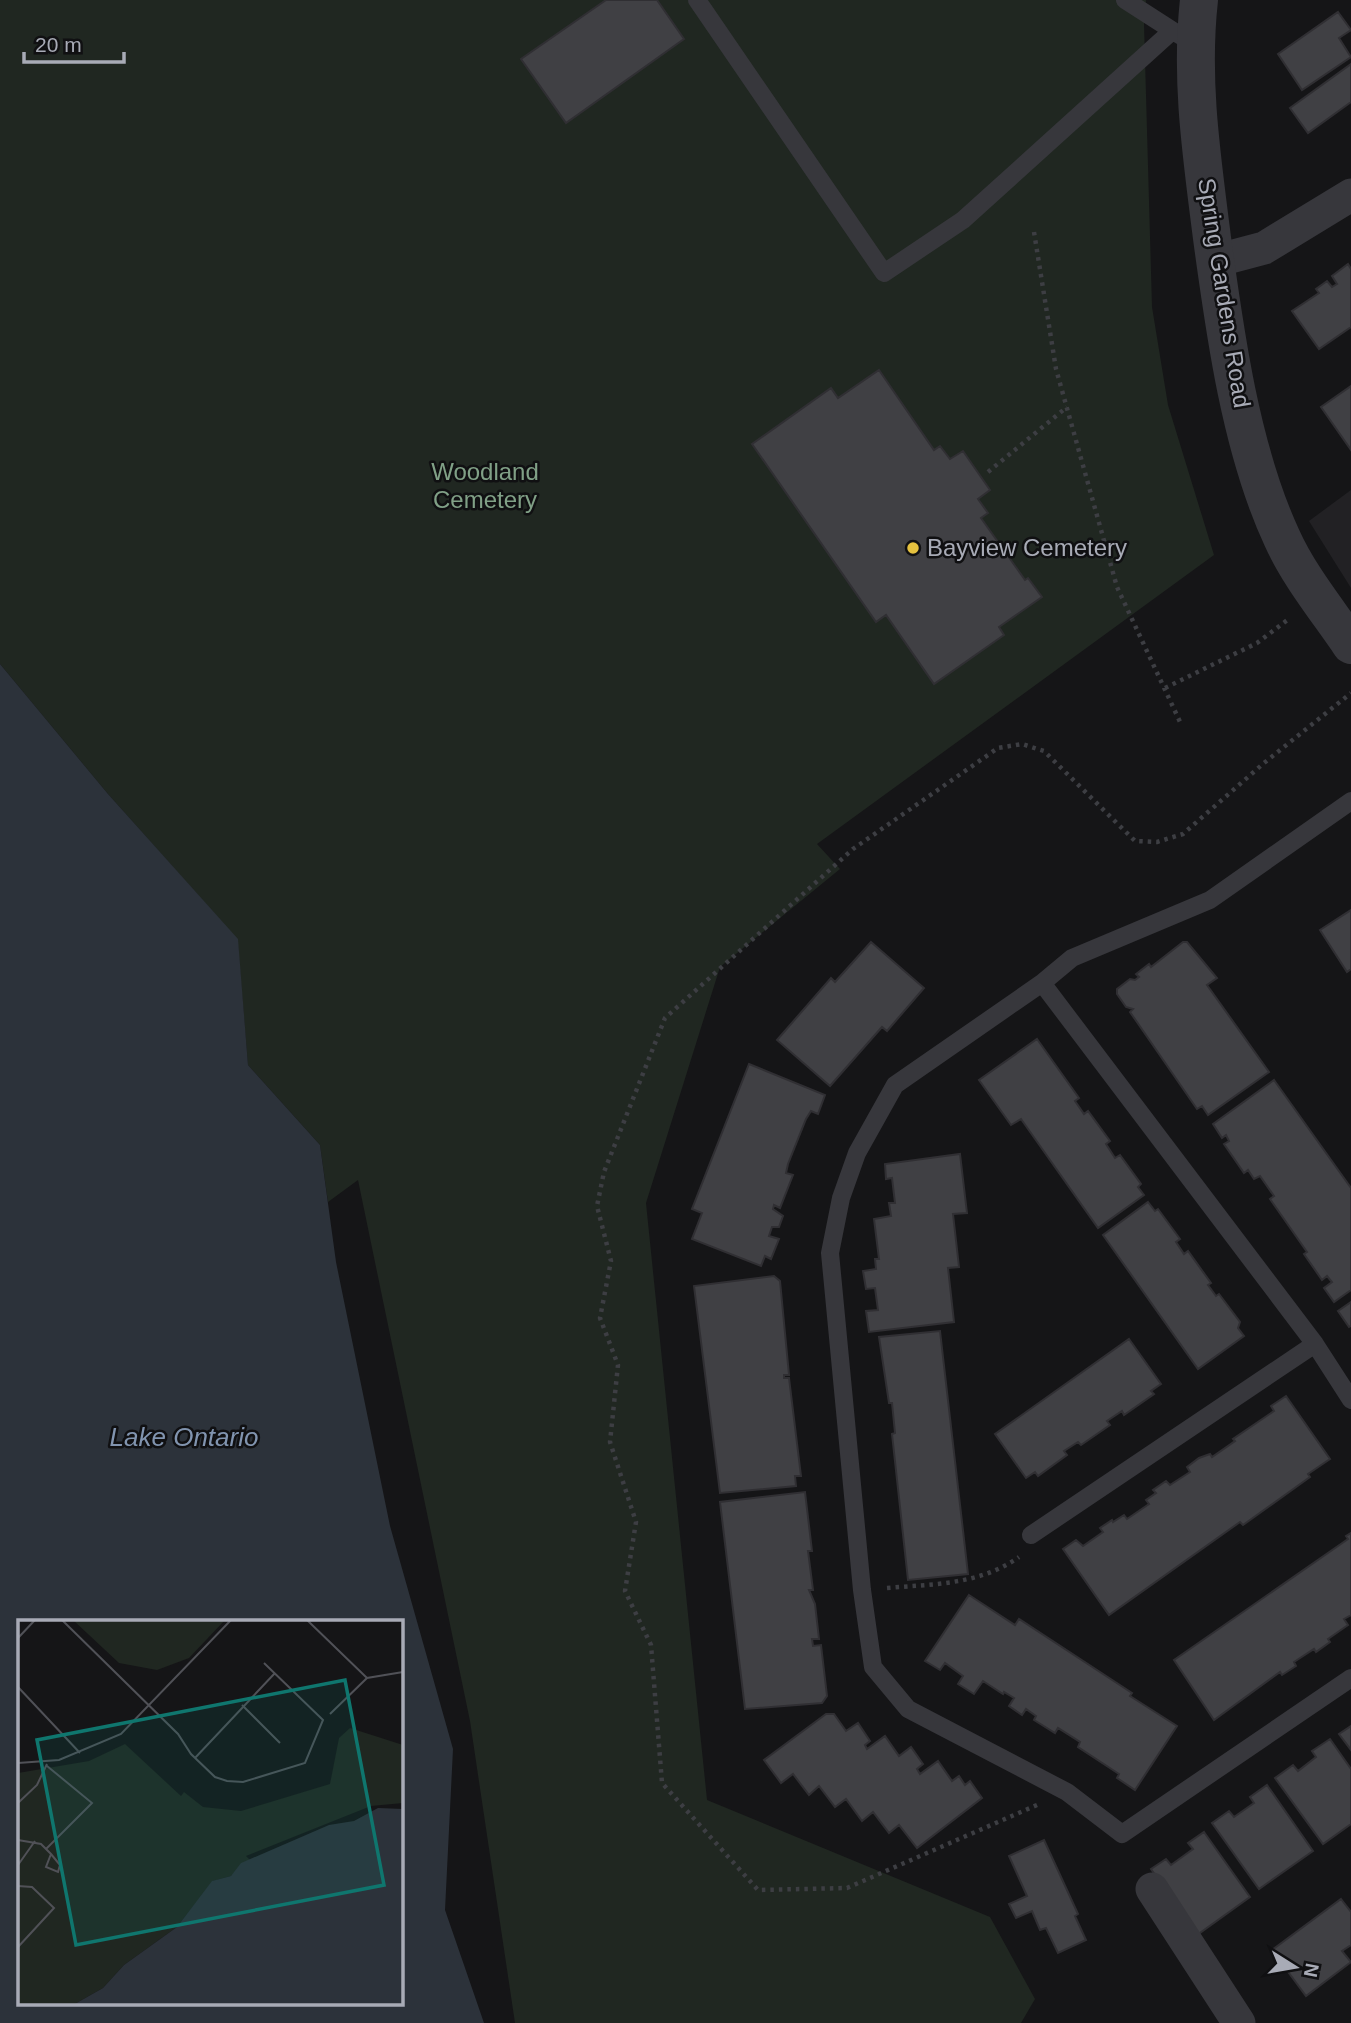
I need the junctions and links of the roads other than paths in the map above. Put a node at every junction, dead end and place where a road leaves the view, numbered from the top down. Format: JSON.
{"nodes":[{"id":1,"x":697,"y":0,"type":"edge"},
{"id":2,"x":1125,"y":0,"type":"edge"},
{"id":3,"x":1199,"y":0,"type":"edge"},
{"id":4,"x":1183,"y":37,"type":"junction"},
{"id":5,"x":1351,"y":195,"type":"edge"},
{"id":6,"x":1215,"y":261,"type":"junction"},
{"id":7,"x":1351,"y":645,"type":"edge"},
{"id":8,"x":1351,"y":801,"type":"edge"},
{"id":9,"x":1042,"y":983,"type":"junction"},
{"id":10,"x":1314,"y":1344,"type":"junction"},
{"id":11,"x":1351,"y":1400,"type":"edge"},
{"id":12,"x":1031,"y":1535,"type":"road end"},
{"id":13,"x":1351,"y":1678,"type":"edge"},
{"id":14,"x":1152,"y":1889,"type":"dead end"},
{"id":15,"x":1239,"y":2023,"type":"edge"}],
"edges":[{"from":1,"to":4,"type":"lane"},
{"from":2,"to":4,"type":"lane"},
{"from":3,"to":4,"type":"street","name":"Spring Gardens Road"},
{"from":4,"to":6,"type":"street","name":"Spring Gardens Road"},
{"from":5,"to":6,"type":"street"},
{"from":6,"to":7,"type":"street","name":"Spring Gardens Road"},
{"from":8,"to":9,"type":"lane"},
{"from":9,"to":10,"type":"lane"},
{"from":9,"to":13,"type":"lane"},
{"from":10,"to":11,"type":"lane"},
{"from":10,"to":12,"type":"lane"},
{"from":14,"to":15,"type":"street"}]}
